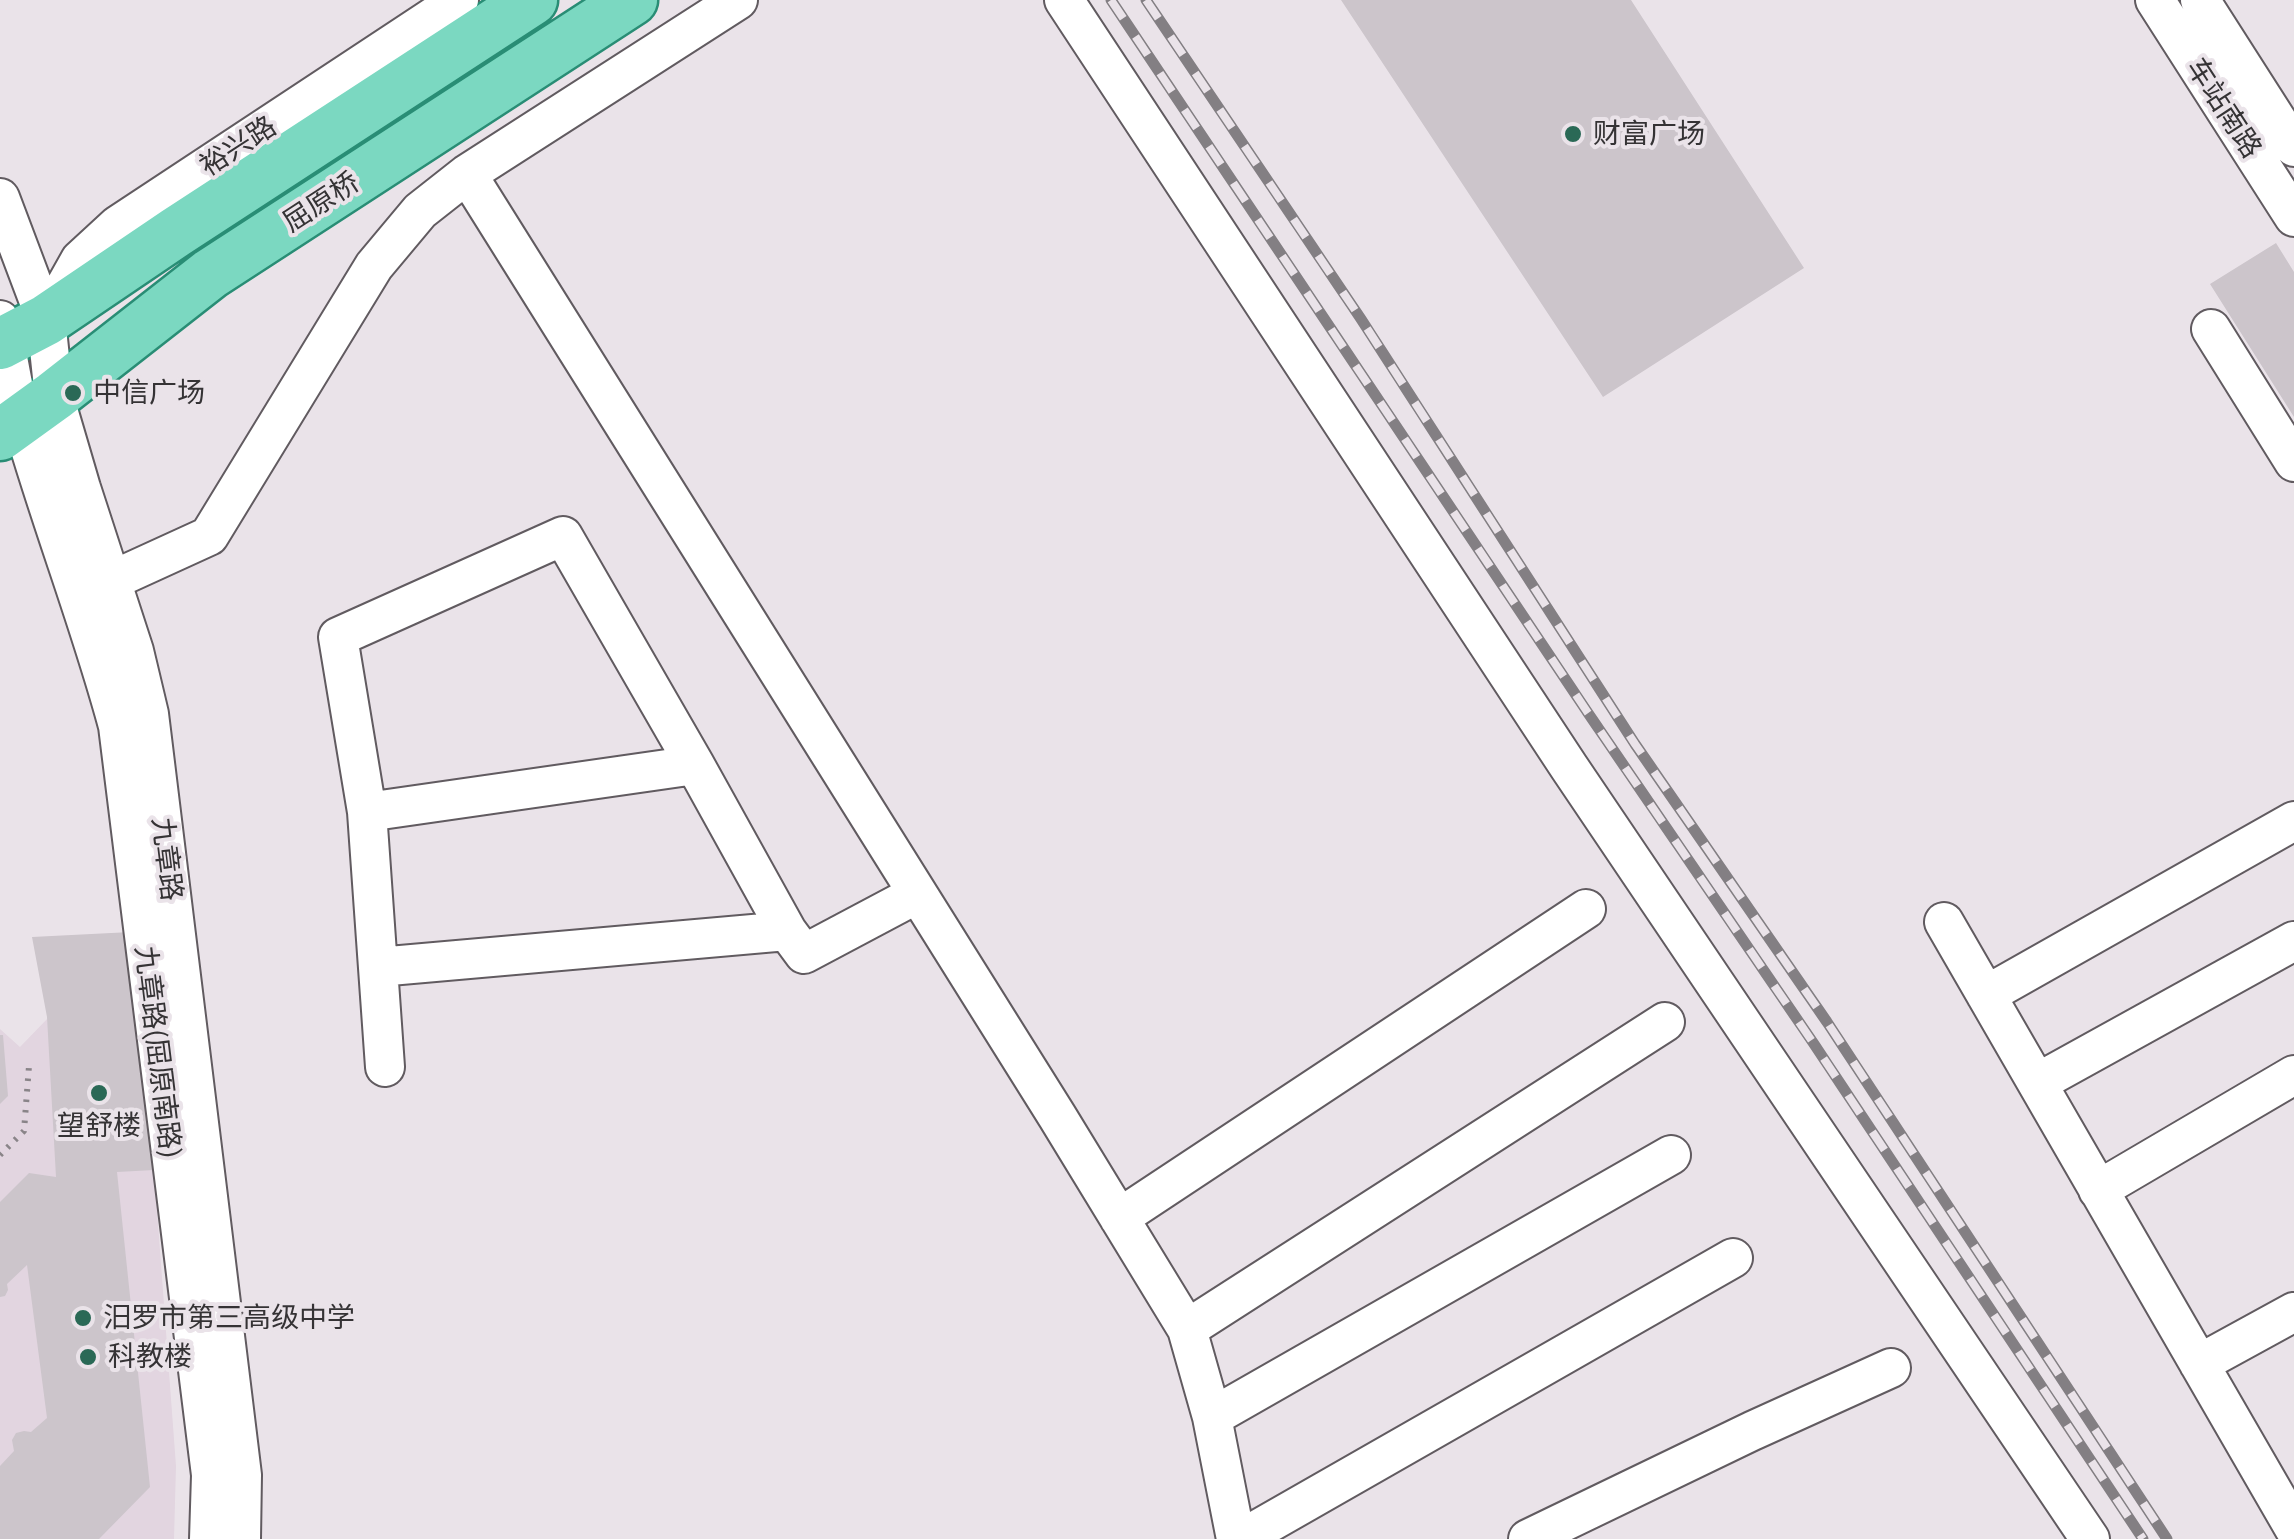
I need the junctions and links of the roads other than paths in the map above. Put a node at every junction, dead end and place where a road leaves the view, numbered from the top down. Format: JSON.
{"nodes":[{"id":1,"x":459,"y":0,"type":"edge"},
{"id":2,"x":532,"y":0,"type":"edge"},
{"id":3,"x":632,"y":0,"type":"edge"},
{"id":4,"x":738,"y":0,"type":"edge"},
{"id":5,"x":1064,"y":0,"type":"edge"},
{"id":6,"x":2155,"y":0,"type":"edge"},
{"id":7,"x":2200,"y":0,"type":"edge"},
{"id":8,"x":2294,"y":147,"type":"edge"},
{"id":9,"x":467,"y":174,"type":"junction"},
{"id":10,"x":0,"y":198,"type":"edge"},
{"id":11,"x":2294,"y":216,"type":"edge"},
{"id":12,"x":2211,"y":329,"type":"dead end"},
{"id":13,"x":13,"y":331,"type":"edge"},
{"id":14,"x":25,"y":417,"type":"edge"},
{"id":15,"x":2294,"y":462,"type":"edge"},
{"id":16,"x":113,"y":581,"type":"junction"},
{"id":17,"x":77,"y":596,"type":"junction"},
{"id":18,"x":695,"y":764,"type":"junction"},
{"id":19,"x":367,"y":812,"type":"junction"},
{"id":20,"x":2294,"y":820,"type":"edge"},
{"id":21,"x":917,"y":894,"type":"junction"},
{"id":22,"x":1586,"y":909,"type":"dead end"},
{"id":23,"x":1944,"y":922,"type":"dead end"},
{"id":24,"x":787,"y":931,"type":"junction"},
{"id":25,"x":2294,"y":941,"type":"edge"},
{"id":26,"x":378,"y":967,"type":"junction"},
{"id":27,"x":1986,"y":995,"type":"junction"},
{"id":28,"x":1665,"y":1022,"type":"dead end"},
{"id":29,"x":385,"y":1066,"type":"dead end"},
{"id":30,"x":2294,"y":1075,"type":"edge"},
{"id":31,"x":2036,"y":1083,"type":"junction"},
{"id":32,"x":1671,"y":1154,"type":"dead end"},
{"id":33,"x":2098,"y":1190,"type":"junction"},
{"id":34,"x":1119,"y":1218,"type":"junction"},
{"id":35,"x":1733,"y":1258,"type":"dead end"},
{"id":36,"x":2294,"y":1312,"type":"edge"},
{"id":37,"x":1187,"y":1329,"type":"junction"},
{"id":38,"x":2199,"y":1364,"type":"junction"},
{"id":39,"x":1891,"y":1368,"type":"dead end"},
{"id":40,"x":1212,"y":1417,"type":"junction"},
{"id":41,"x":2283,"y":1491,"type":"edge"},
{"id":42,"x":2294,"y":1528,"type":"edge"},
{"id":43,"x":209,"y":1539,"type":"edge"},
{"id":44,"x":241,"y":1539,"type":"edge"},
{"id":45,"x":1239,"y":1539,"type":"edge"},
{"id":46,"x":1528,"y":1539,"type":"edge"},
{"id":47,"x":2090,"y":1539,"type":"edge"}],
"edges":[{"from":1,"to":13,"type":"street","name":"裕兴路"},
{"from":2,"to":13,"type":"main road","name":"屈原桥"},
{"from":3,"to":14,"type":"main road","name":"屈原桥"},
{"from":4,"to":9,"type":"street"},
{"from":5,"to":47,"type":"street"},
{"from":6,"to":11,"type":"street","name":"车站南路"},
{"from":7,"to":8,"type":"street","name":"车站南路"},
{"from":9,"to":16,"type":"street"},
{"from":9,"to":21,"type":"street"},
{"from":10,"to":13,"type":"street","name":"九章路"},
{"from":12,"to":15,"type":"street"},
{"from":13,"to":14,"type":"street","name":"九章路"},
{"from":14,"to":16,"type":"street","name":"九章路"},
{"from":14,"to":17,"type":"street","name":"九章路(屈原南路)"},
{"from":16,"to":17,"type":"street"},
{"from":16,"to":44,"type":"street","name":"九章路"},
{"from":17,"to":43,"type":"street","name":"九章路(屈原南路)"},
{"from":18,"to":19,"type":"street"},
{"from":18,"to":19,"type":"street"},
{"from":18,"to":24,"type":"street"},
{"from":19,"to":26,"type":"street"},
{"from":20,"to":27,"type":"street"},
{"from":21,"to":24,"type":"street"},
{"from":21,"to":34,"type":"street"},
{"from":22,"to":34,"type":"street"},
{"from":23,"to":27,"type":"street"},
{"from":24,"to":26,"type":"street"},
{"from":25,"to":31,"type":"street"},
{"from":26,"to":29,"type":"street"},
{"from":27,"to":31,"type":"street"},
{"from":28,"to":37,"type":"street"},
{"from":30,"to":33,"type":"street"},
{"from":31,"to":33,"type":"street"},
{"from":32,"to":40,"type":"street"},
{"from":33,"to":38,"type":"street"},
{"from":34,"to":37,"type":"street"},
{"from":35,"to":45,"type":"street"},
{"from":36,"to":38,"type":"street"},
{"from":37,"to":40,"type":"street"},
{"from":38,"to":41,"type":"street"},
{"from":39,"to":46,"type":"street"},
{"from":40,"to":45,"type":"street"},
{"from":41,"to":42,"type":"street"}]}
